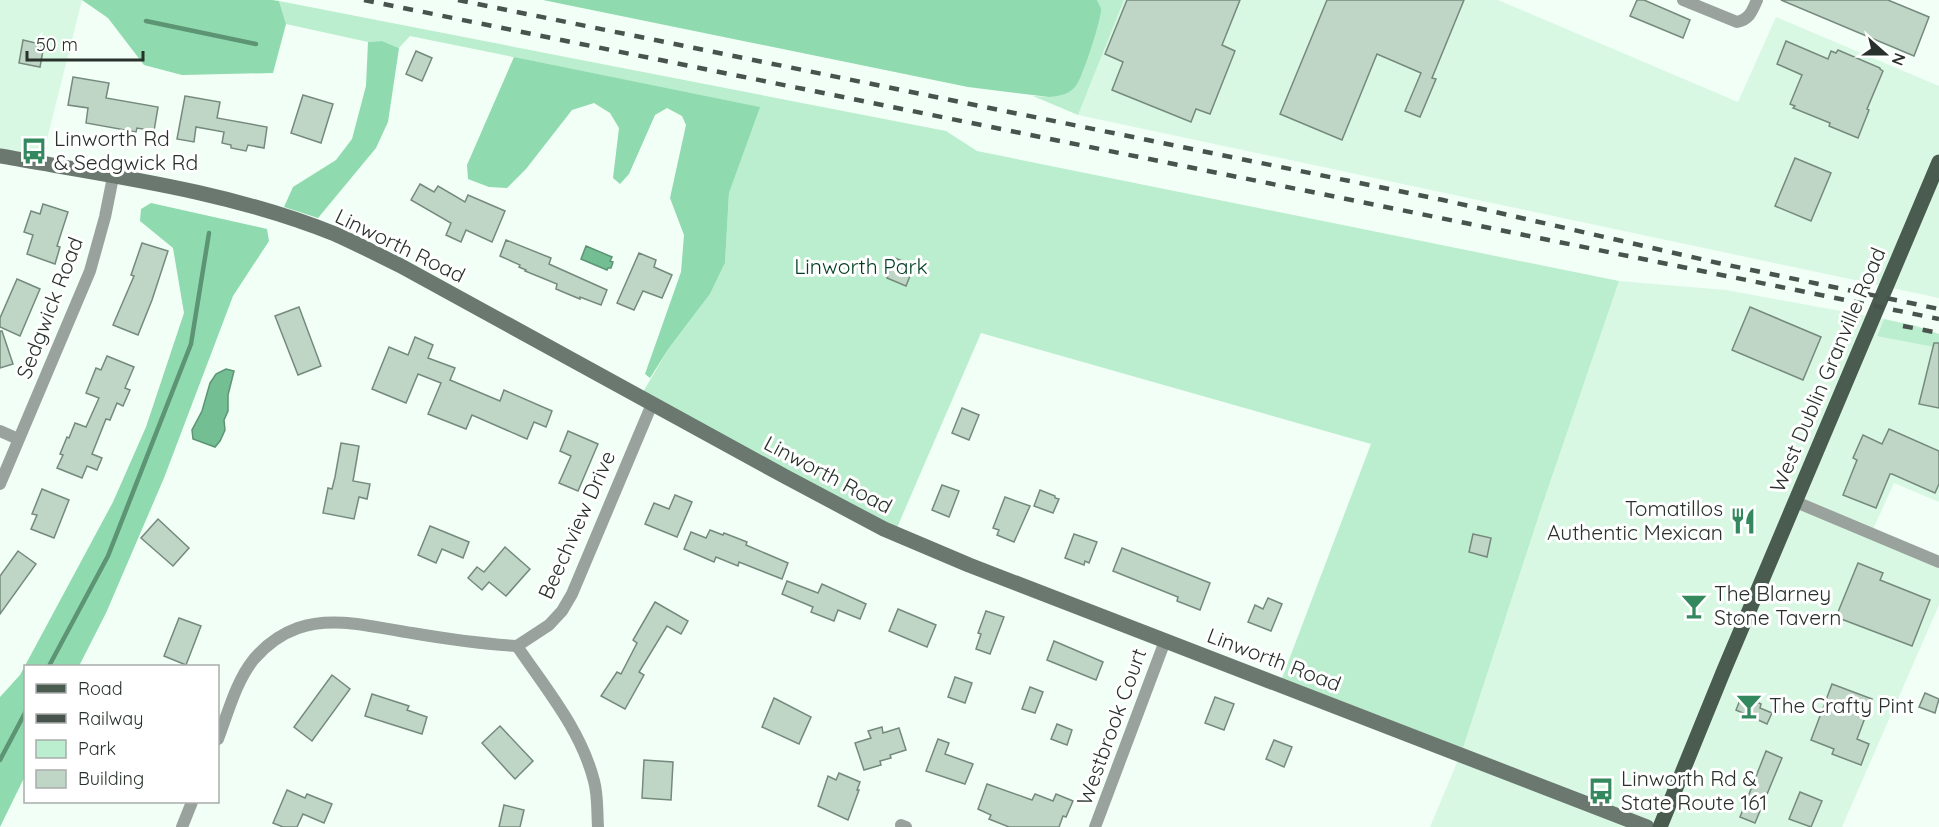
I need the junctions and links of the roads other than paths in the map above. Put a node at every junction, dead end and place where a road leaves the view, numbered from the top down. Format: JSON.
{"nodes":[{"id":1,"x":1683,"y":0,"type":"edge"},
{"id":2,"x":1757,"y":0,"type":"edge"},
{"id":3,"x":0,"y":156,"type":"edge"},
{"id":4,"x":1939,"y":162,"type":"edge"},
{"id":5,"x":112,"y":177,"type":"junction"},
{"id":6,"x":652,"y":404,"type":"junction"},
{"id":7,"x":0,"y":431,"type":"edge"},
{"id":8,"x":18,"y":439,"type":"junction"},
{"id":9,"x":0,"y":484,"type":"edge"},
{"id":10,"x":1796,"y":502,"type":"junction"},
{"id":11,"x":1939,"y":562,"type":"edge"},
{"id":12,"x":1165,"y":641,"type":"junction"},
{"id":13,"x":517,"y":646,"type":"junction"},
{"id":14,"x":219,"y":737,"type":"edge"},
{"id":15,"x":191,"y":803,"type":"edge"},
{"id":16,"x":182,"y":827,"type":"edge"},
{"id":17,"x":598,"y":827,"type":"edge"},
{"id":18,"x":1095,"y":827,"type":"edge"},
{"id":19,"x":1647,"y":827,"type":"edge"},
{"id":20,"x":1660,"y":827,"type":"edge"}],
"edges":[{"from":1,"to":2,"type":"street"},
{"from":3,"to":5,"type":"main road","name":"Linworth Road"},
{"from":4,"to":10,"type":"main road","name":"West Dublin Granville Road"},
{"from":5,"to":6,"type":"main road","name":"Linworth Road"},
{"from":5,"to":8,"type":"street","name":"Sedgwick Road"},
{"from":6,"to":12,"type":"main road","name":"Linworth Road"},
{"from":6,"to":13,"type":"street","name":"Beechview Drive"},
{"from":7,"to":8,"type":"street"},
{"from":8,"to":9,"type":"street","name":"Sedgwick Road"},
{"from":10,"to":11,"type":"street"},
{"from":10,"to":20,"type":"main road","name":"West Dublin Granville Road"},
{"from":12,"to":18,"type":"street","name":"Westbrook Court"},
{"from":12,"to":19,"type":"main road","name":"Linworth Road"},
{"from":13,"to":14,"type":"street"},
{"from":13,"to":17,"type":"street"},
{"from":15,"to":16,"type":"street"}]}
